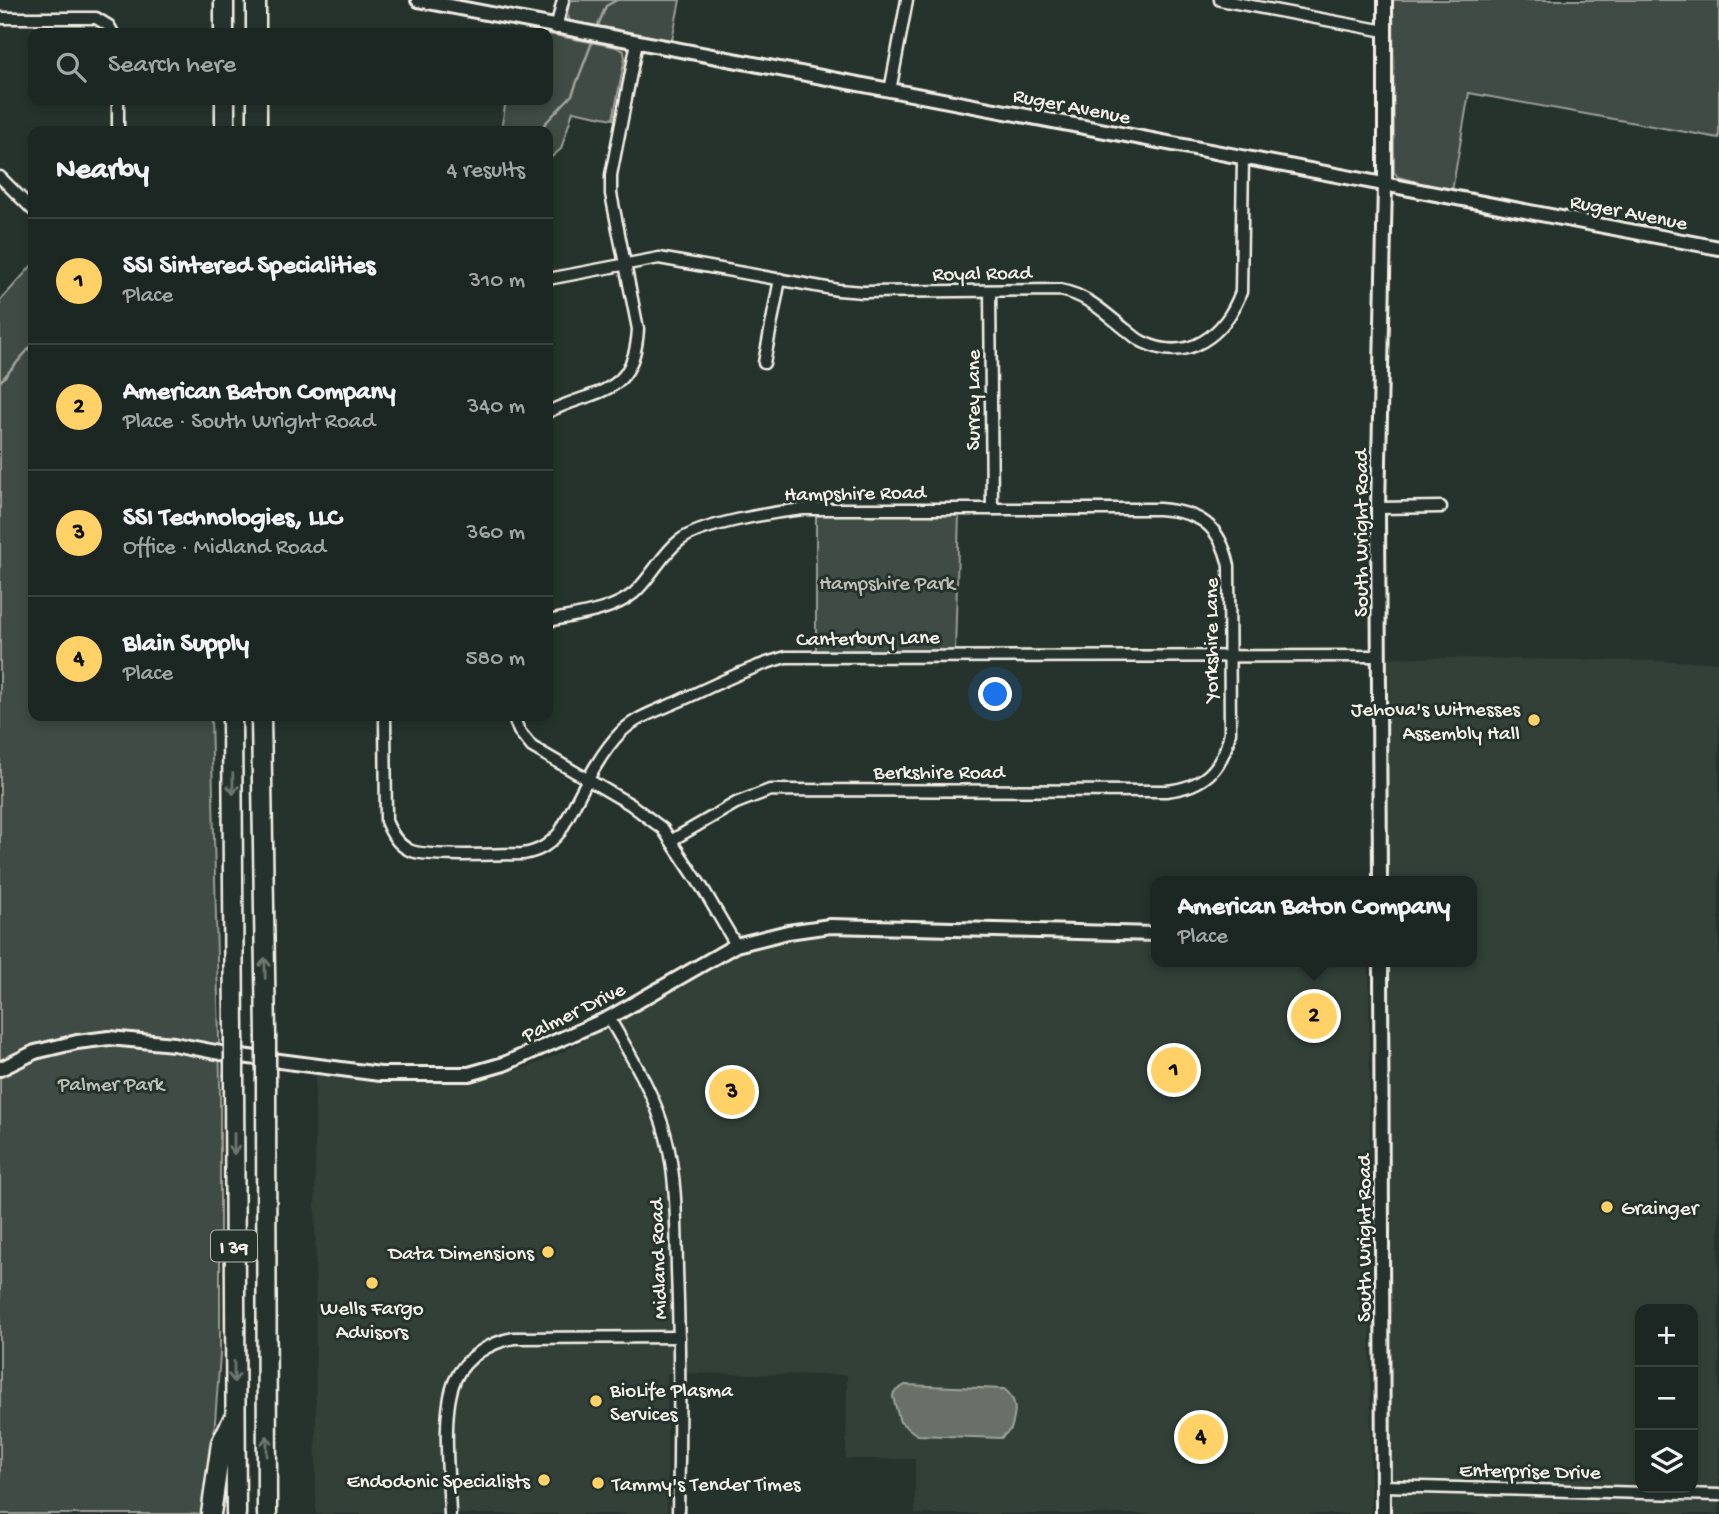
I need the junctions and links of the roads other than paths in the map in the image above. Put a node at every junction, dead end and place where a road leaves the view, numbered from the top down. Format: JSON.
{"nodes":[{"id":1,"x":224,"y":0,"type":"edge"},
{"id":2,"x":256,"y":0,"type":"edge"},
{"id":3,"x":418,"y":0,"type":"edge"},
{"id":4,"x":563,"y":0,"type":"edge"},
{"id":5,"x":907,"y":0,"type":"edge"},
{"id":6,"x":1220,"y":0,"type":"edge"},
{"id":7,"x":1385,"y":0,"type":"edge"},
{"id":8,"x":1244,"y":2,"type":"edge"},
{"id":9,"x":0,"y":18,"type":"edge"},
{"id":10,"x":110,"y":28,"type":"edge"},
{"id":11,"x":225,"y":28,"type":"edge"},
{"id":12,"x":256,"y":28,"type":"edge"},
{"id":13,"x":556,"y":28,"type":"junction"},
{"id":14,"x":1385,"y":31,"type":"junction"},
{"id":15,"x":637,"y":42,"type":"junction"},
{"id":16,"x":890,"y":91,"type":"junction"},
{"id":17,"x":118,"y":105,"type":"edge"},
{"id":18,"x":225,"y":105,"type":"edge"},
{"id":19,"x":257,"y":105,"type":"edge"},
{"id":20,"x":118,"y":126,"type":"edge"},
{"id":21,"x":225,"y":126,"type":"edge"},
{"id":22,"x":257,"y":126,"type":"edge"},
{"id":23,"x":1243,"y":157,"type":"junction"},
{"id":24,"x":0,"y":177,"type":"edge"},
{"id":25,"x":1385,"y":184,"type":"junction"},
{"id":26,"x":28,"y":205,"type":"edge"},
{"id":27,"x":1719,"y":248,"type":"edge"},
{"id":28,"x":624,"y":263,"type":"junction"},
{"id":29,"x":553,"y":278,"type":"edge"},
{"id":30,"x":780,"y":279,"type":"junction"},
{"id":31,"x":990,"y":291,"type":"junction"},
{"id":32,"x":764,"y":363,"type":"dead end"},
{"id":33,"x":553,"y":410,"type":"edge"},
{"id":34,"x":1441,"y":507,"type":"dead end"},
{"id":35,"x":1378,"y":508,"type":"junction"},
{"id":36,"x":992,"y":509,"type":"junction"},
{"id":37,"x":1196,"y":516,"type":"joint"},
{"id":38,"x":553,"y":620,"type":"edge"},
{"id":39,"x":1229,"y":655,"type":"junction"},
{"id":40,"x":1379,"y":656,"type":"junction"},
{"id":41,"x":232,"y":721,"type":"edge"},
{"id":42,"x":261,"y":721,"type":"edge"},
{"id":43,"x":385,"y":721,"type":"edge"},
{"id":44,"x":515,"y":721,"type":"edge"},
{"id":45,"x":1213,"y":772,"type":"joint"},
{"id":46,"x":589,"y":780,"type":"junction"},
{"id":47,"x":672,"y":840,"type":"junction"},
{"id":48,"x":1380,"y":876,"type":"edge"},
{"id":49,"x":1151,"y":934,"type":"edge"},
{"id":50,"x":736,"y":945,"type":"junction"},
{"id":51,"x":1381,"y":967,"type":"edge"},
{"id":52,"x":609,"y":1018,"type":"junction"},
{"id":53,"x":0,"y":1069,"type":"edge"},
{"id":54,"x":679,"y":1337,"type":"junction"},
{"id":55,"x":234,"y":1415,"type":"junction"},
{"id":56,"x":267,"y":1478,"type":"junction"},
{"id":57,"x":1383,"y":1486,"type":"junction"},
{"id":58,"x":1719,"y":1495,"type":"edge"},
{"id":59,"x":211,"y":1514,"type":"edge"},
{"id":60,"x":236,"y":1514,"type":"edge"},
{"id":61,"x":267,"y":1514,"type":"edge"},
{"id":62,"x":280,"y":1514,"type":"edge"},
{"id":63,"x":450,"y":1514,"type":"edge"},
{"id":64,"x":678,"y":1514,"type":"edge"},
{"id":65,"x":1383,"y":1514,"type":"edge"}],
"edges":[{"from":1,"to":11,"type":"highway"},
{"from":2,"to":12,"type":"highway"},
{"from":3,"to":13,"type":"street","name":"Ruger Avenue"},
{"from":4,"to":13,"type":"street"},
{"from":5,"to":16,"type":"street"},
{"from":6,"to":8,"type":"street"},
{"from":7,"to":14,"type":"street","name":"South Wright Road"},
{"from":8,"to":14,"type":"street"},
{"from":9,"to":10,"type":"street"},
{"from":13,"to":15,"type":"street","name":"Ruger Avenue"},
{"from":14,"to":25,"type":"street","name":"South Wright Road"},
{"from":15,"to":16,"type":"street","name":"Ruger Avenue"},
{"from":15,"to":28,"type":"street"},
{"from":16,"to":23,"type":"street","name":"Ruger Avenue"},
{"from":17,"to":20,"type":"street"},
{"from":18,"to":21,"type":"highway"},
{"from":19,"to":22,"type":"highway"},
{"from":23,"to":25,"type":"street","name":"Ruger Avenue"},
{"from":23,"to":31,"type":"street","name":"Royal Road"},
{"from":24,"to":26,"type":"street"},
{"from":25,"to":27,"type":"street","name":"Ruger Avenue"},
{"from":25,"to":35,"type":"street","name":"South Wright Road"},
{"from":28,"to":29,"type":"street","name":"Royal Road"},
{"from":28,"to":30,"type":"street","name":"Royal Road"},
{"from":28,"to":33,"type":"street"},
{"from":30,"to":31,"type":"street","name":"Royal Road"},
{"from":30,"to":32,"type":"street"},
{"from":31,"to":36,"type":"street","name":"Surrey Lane"},
{"from":34,"to":35,"type":"street"},
{"from":35,"to":40,"type":"street","name":"South Wright Road"},
{"from":36,"to":37,"type":"street","name":"Hampshire Road"},
{"from":36,"to":38,"type":"street","name":"Hampshire Road"},
{"from":37,"to":39,"type":"street","name":"Yorkshire Lane"},
{"from":39,"to":40,"type":"street","name":"Canterbury Lane"},
{"from":39,"to":45,"type":"street","name":"Yorkshire Lane"},
{"from":39,"to":46,"type":"street","name":"Canterbury Lane"},
{"from":40,"to":48,"type":"street","name":"South Wright Road"},
{"from":41,"to":55,"type":"highway","number":"I 39","one_way":true,"bridge":true},
{"from":56,"to":42,"type":"highway","number":"I 39","one_way":true,"bridge":true},
{"from":43,"to":46,"type":"street","name":"Canterbury Lane"},
{"from":44,"to":46,"type":"street"},
{"from":45,"to":47,"type":"street","name":"Berkshire Road"},
{"from":46,"to":47,"type":"street"},
{"from":47,"to":50,"type":"street"},
{"from":49,"to":50,"type":"street","name":"Palmer Drive"},
{"from":50,"to":52,"type":"street","name":"Palmer Drive"},
{"from":51,"to":57,"type":"street","name":"South Wright Road"},
{"from":52,"to":53,"type":"street","name":"Palmer Drive"},
{"from":52,"to":54,"type":"street","name":"Midland Road"},
{"from":54,"to":63,"type":"street"},
{"from":54,"to":64,"type":"street","name":"Midland Road"},
{"from":55,"to":59,"type":"highway"},
{"from":55,"to":60,"type":"highway","number":"I 39"},
{"from":56,"to":61,"type":"highway","number":"I 39"},
{"from":56,"to":62,"type":"highway"},
{"from":57,"to":58,"type":"street","name":"Enterprise Drive"},
{"from":57,"to":65,"type":"street","name":"South Wright Road"}]}
